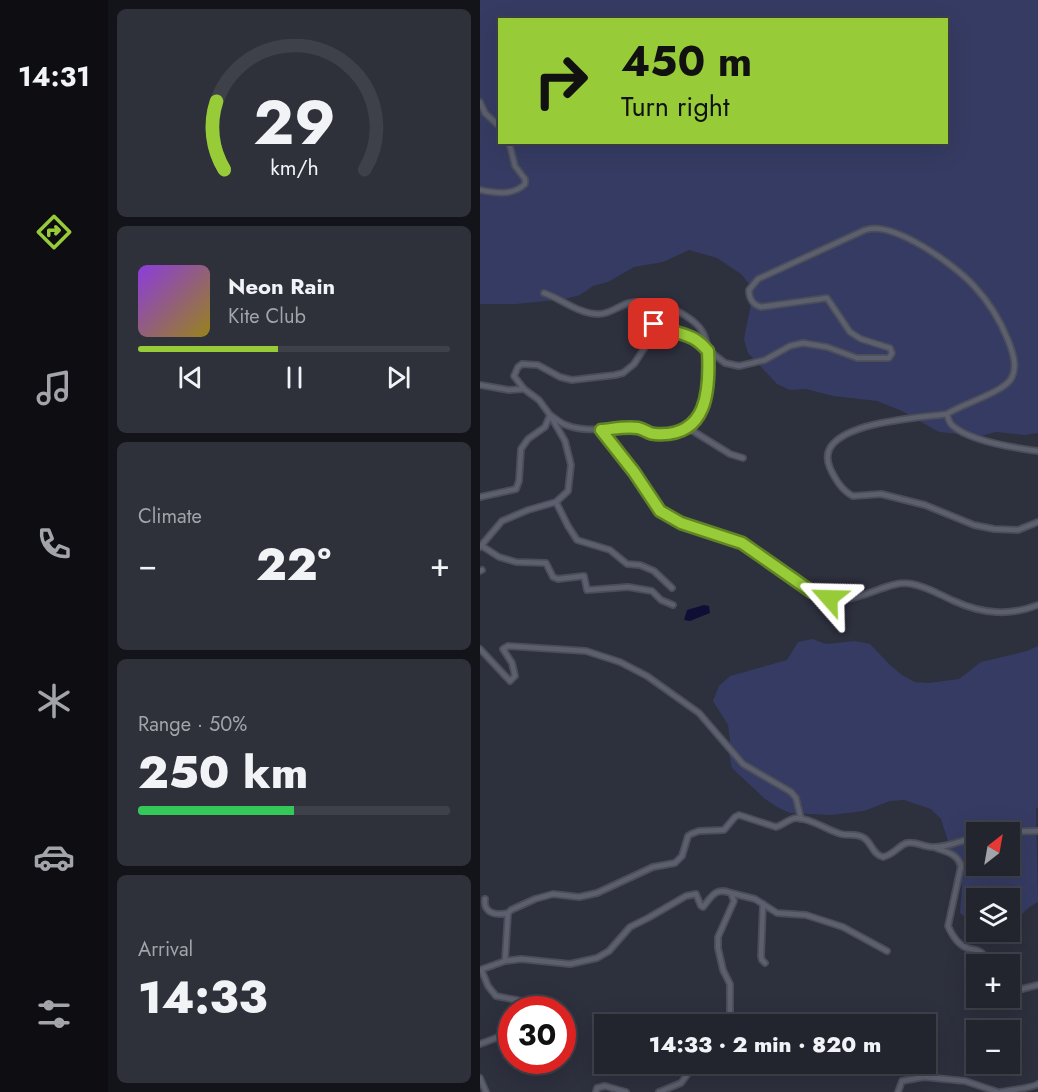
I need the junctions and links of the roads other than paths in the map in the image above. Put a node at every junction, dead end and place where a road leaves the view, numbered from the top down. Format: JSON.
{"nodes":[{"id":1,"x":480,"y":102,"type":"edge"},
{"id":2,"x":498,"y":125,"type":"edge"},
{"id":3,"x":510,"y":144,"type":"edge"},
{"id":4,"x":480,"y":190,"type":"edge"},
{"id":5,"x":544,"y":293,"type":"dead end"},
{"id":6,"x":654,"y":324,"type":"dead end"},
{"id":7,"x":670,"y":331,"type":"junction"},
{"id":8,"x":708,"y":351,"type":"junction"},
{"id":9,"x":480,"y":385,"type":"edge"},
{"id":10,"x":524,"y":389,"type":"junction"},
{"id":11,"x":947,"y":414,"type":"junction"},
{"id":12,"x":550,"y":415,"type":"junction"},
{"id":13,"x":688,"y":428,"type":"junction"},
{"id":14,"x":601,"y":430,"type":"junction"},
{"id":15,"x":1038,"y":452,"type":"edge"},
{"id":16,"x":743,"y":458,"type":"dead end"},
{"id":17,"x":480,"y":497,"type":"edge"},
{"id":18,"x":556,"y":502,"type":"junction"},
{"id":19,"x":1038,"y":522,"type":"edge"},
{"id":20,"x":481,"y":547,"type":"edge"},
{"id":21,"x":672,"y":588,"type":"dead end"},
{"id":22,"x":673,"y":605,"type":"dead end"},
{"id":23,"x":1038,"y":605,"type":"edge"},
{"id":24,"x":480,"y":649,"type":"edge"},
{"id":25,"x":801,"y":819,"type":"junction"},
{"id":26,"x":1020,"y":831,"type":"edge"},
{"id":27,"x":1038,"y":831,"type":"edge"},
{"id":28,"x":966,"y":840,"type":"edge"},
{"id":29,"x":936,"y":848,"type":"junction"},
{"id":30,"x":731,"y":893,"type":"junction"},
{"id":31,"x":485,"y":898,"type":"dead end"},
{"id":32,"x":763,"y":904,"type":"junction"},
{"id":33,"x":508,"y":913,"type":"junction"},
{"id":34,"x":887,"y":951,"type":"dead end"},
{"id":35,"x":983,"y":954,"type":"edge"},
{"id":36,"x":504,"y":961,"type":"junction"},
{"id":37,"x":765,"y":963,"type":"dead end"},
{"id":38,"x":481,"y":971,"type":"edge"},
{"id":39,"x":1038,"y":985,"type":"edge"},
{"id":40,"x":1020,"y":988,"type":"edge"},
{"id":41,"x":498,"y":996,"type":"edge"},
{"id":42,"x":731,"y":1014,"type":"edge"},
{"id":43,"x":498,"y":1037,"type":"edge"},
{"id":44,"x":480,"y":1044,"type":"edge"},
{"id":45,"x":687,"y":1074,"type":"edge"},
{"id":46,"x":480,"y":1078,"type":"edge"},
{"id":47,"x":1038,"y":1084,"type":"edge"},
{"id":48,"x":486,"y":1092,"type":"edge"},
{"id":49,"x":596,"y":1092,"type":"edge"},
{"id":50,"x":626,"y":1092,"type":"edge"},
{"id":51,"x":659,"y":1092,"type":"edge"},
{"id":52,"x":898,"y":1092,"type":"edge"},
{"id":53,"x":1000,"y":1092,"type":"edge"}],
"edges":[{"from":1,"to":2,"type":"street"},
{"from":3,"to":4,"type":"street"},
{"from":5,"to":8,"type":"street"},
{"from":6,"to":7,"type":"street"},
{"from":7,"to":8,"type":"street"},
{"from":7,"to":10,"type":"street"},
{"from":8,"to":11,"type":"street"},
{"from":8,"to":13,"type":"street"},
{"from":9,"to":10,"type":"street"},
{"from":10,"to":12,"type":"street"},
{"from":11,"to":15,"type":"street"},
{"from":11,"to":19,"type":"street"},
{"from":12,"to":14,"type":"street"},
{"from":12,"to":17,"type":"street"},
{"from":12,"to":18,"type":"street"},
{"from":13,"to":14,"type":"street"},
{"from":13,"to":16,"type":"street"},
{"from":14,"to":23,"type":"street"},
{"from":18,"to":20,"type":"street"},
{"from":18,"to":21,"type":"street"},
{"from":20,"to":22,"type":"street"},
{"from":24,"to":25,"type":"street"},
{"from":25,"to":29,"type":"street"},
{"from":25,"to":33,"type":"street"},
{"from":26,"to":27,"type":"street"},
{"from":28,"to":29,"type":"street"},
{"from":29,"to":35,"type":"street"},
{"from":30,"to":32,"type":"street"},
{"from":30,"to":36,"type":"street"},
{"from":30,"to":42,"type":"street"},
{"from":31,"to":33,"type":"street"},
{"from":32,"to":34,"type":"street"},
{"from":32,"to":37,"type":"street"},
{"from":33,"to":36,"type":"street"},
{"from":36,"to":38,"type":"street"},
{"from":38,"to":41,"type":"street"},
{"from":39,"to":40,"type":"street"},
{"from":43,"to":44,"type":"street"},
{"from":45,"to":51,"type":"street"},
{"from":46,"to":48,"type":"street"},
{"from":47,"to":53,"type":"street"},
{"from":49,"to":50,"type":"street"},
{"from":52,"to":53,"type":"street"}]}
